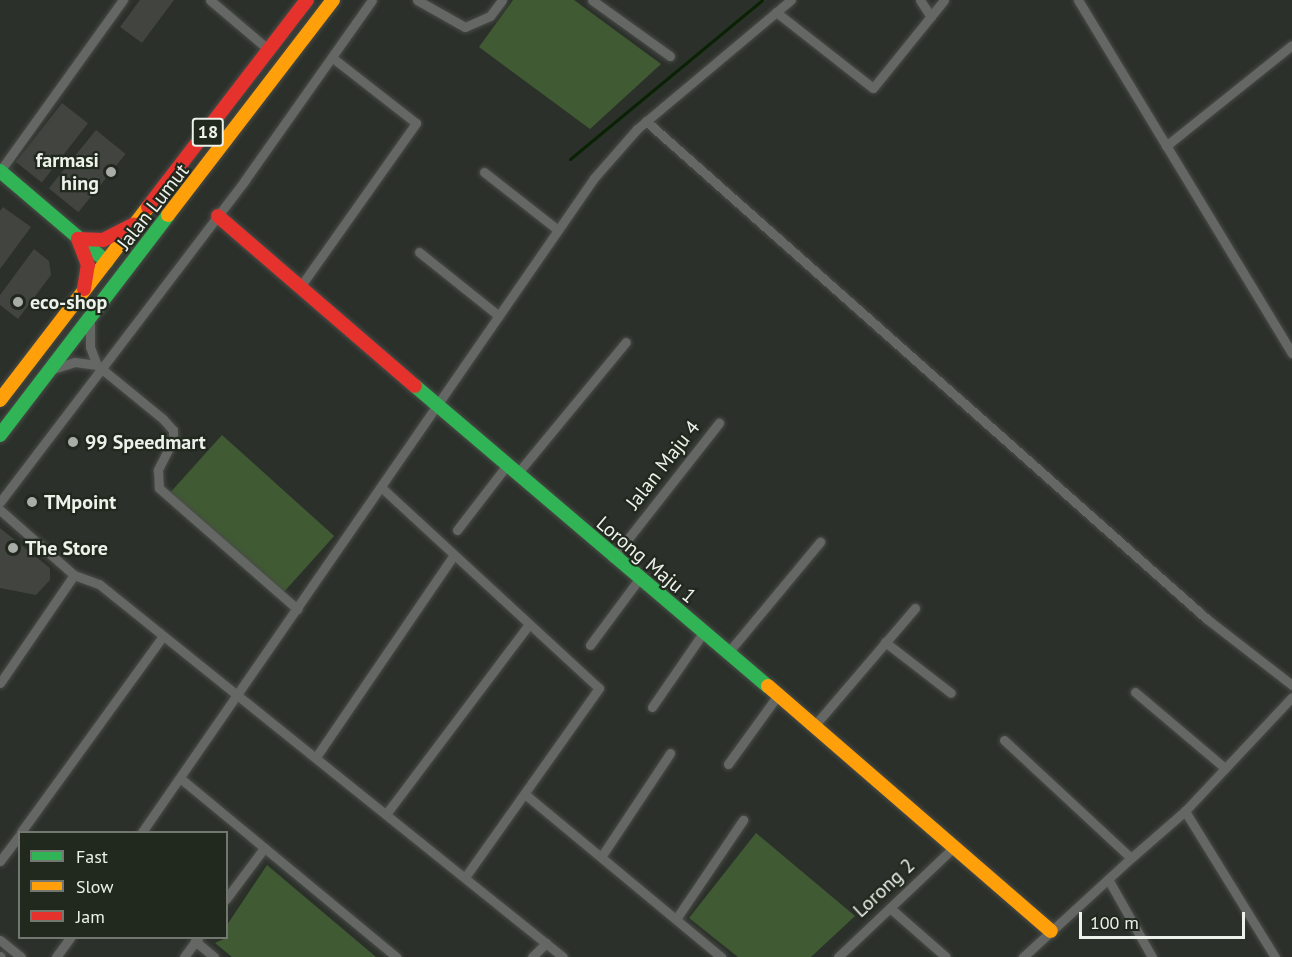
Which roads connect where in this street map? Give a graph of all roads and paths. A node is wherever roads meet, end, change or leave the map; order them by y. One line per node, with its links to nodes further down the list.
1 (123, 0): 21 (street)
2 (210, 0): 16 (street)
3 (417, 0): 4 (street)
4 (502, 0)
5 (592, 0): 17 (street)
6 (791, 0): 13 (street)
7 (920, 0): 14 (street)
8 (944, 0): 14 (street)
9 (1078, 0): 20 (street)
10 (335, 1): 27 (main road, Jalan Lumut / 18)
11 (305, 2): 16 (main road, Jalan Lumut / 18)
12 (368, 2): 18 (street)
13 (776, 12): 14 (street); 19 (street)
14 (931, 16)
15 (1292, 45): 20 (street)
16 (269, 50): 24 (main road, Jalan Lumut / 18)
17 (670, 56)
18 (333, 59): 23 (street); 30 (street)
19 (646, 121): 25 (street); 62 (street)
20 (1166, 146): 36 (street)
21 (0, 171): 26 (main road)
22 (484, 172): 25 (street)
23 (218, 216): 30 (main road, Lorong Maju 1); 37 (street)
24 (144, 218): 26 (main road); 29 (main road, Jalan Lumut / 18)
25 (558, 230): 33 (street)
26 (78, 239): 29 (main road); 31 (main road)
27 (148, 246): 29 (main road); 32 (main road, Jalan Lumut / 18)
28 (419, 252): 33 (street)
29 (107, 262): 31 (main road, Jalan Lumut / 18); 32 (main road)
30 (300, 287): 40 (main road, Lorong Maju 1)
31 (83, 292): 39 (main road, Jalan Lumut / 18)
32 (102, 305): 34 (main road, Jalan Lumut / 18)
33 (499, 316): 40 (street)
34 (90, 318): 37 (street); 38 (main road, Jalan Lumut / 18)
35 (626, 342): 43 (street)
36 (1292, 353)
37 (99, 367): 38 (street); 45 (street); 54 (street)
38 (50, 370): 42 (main road, Jalan Lumut / 18)
39 (0, 400)
40 (437, 406): 43 (main road, Lorong Maju 1); 44 (street)
41 (719, 423): 50 (street, Jalan Maju 4)
42 (0, 433)
43 (512, 470): 47 (street); 50 (main road, Lorong Maju 1)
44 (382, 488): 49 (street); 54 (street)
45 (0, 502)
46 (0, 510): 51 (street)
47 (457, 530)
48 (820, 542): 60 (street)
49 (454, 555): 55 (street); 72 (street)
50 (613, 558): 52 (main road, Lorong Maju 1)
51 (74, 575): 57 (street); 61 (street)
52 (639, 579): 56 (main road, Lorong Maju 1); 59 (street)
53 (915, 608): 58 (street)
54 (297, 609): 67 (street)
55 (529, 624): 76 (street); 78 (street)
56 (703, 633): 60 (main road, Lorong Maju 1); 68 (street)
57 (162, 637): 67 (street); 80 (street)
58 (885, 642): 63 (street); 69 (street)
59 (590, 645)
60 (727, 654): 65 (main road, Lorong Maju 1)
61 (0, 683)
62 (1292, 684)
63 (951, 693)
64 (1135, 693): 74 (street)
65 (778, 695): 69 (main road, Lorong Maju 1); 73 (street)
66 (1292, 697): 74 (street)
67 (235, 698): 72 (street); 75 (street)
68 (652, 707)
69 (815, 725): 83 (main road, Lorong Maju 1)
70 (1004, 740): 86 (street)
71 (670, 753): 85 (street)
72 (316, 756): 78 (street)
73 (728, 764)
74 (1225, 768): 77 (street)
75 (180, 778): 81 (street); 84 (street)
76 (526, 795): 85 (street); 88 (street)
77 (1185, 811): 86 (street); 110 (street)
78 (387, 814): 88 (street)
79 (743, 820): 92 (street)
80 (21, 831)
81 (143, 831)
82 (18, 836): 87 (street)
83 (955, 846): 91 (street, Lorong 2); 93 (main road, Lorong Maju 1)
84 (264, 848): 90 (street); 103 (street)
85 (601, 857): 92 (street)
86 (1131, 858): 89 (street)
87 (0, 861)
88 (465, 877): 97 (street)
89 (1108, 879): 93 (street); 109 (street)
90 (228, 896)
91 (890, 908): 107 (street, Lorong 2); 108 (street)
92 (676, 919): 106 (street)
93 (1051, 931): 98 (street)
94 (69, 939): 100 (street)
95 (197, 939): 101 (street); 102 (street)
96 (0, 940): 99 (street)
97 (546, 943): 104 (street); 105 (street)
98 (1028, 955)
99 (21, 957)
100 (56, 957)
101 (184, 957)
102 (214, 957)
103 (396, 957)
104 (532, 957)
105 (563, 957)
106 (721, 957)
107 (838, 957)
108 (946, 957)
109 (1152, 957)
110 (1275, 957)

